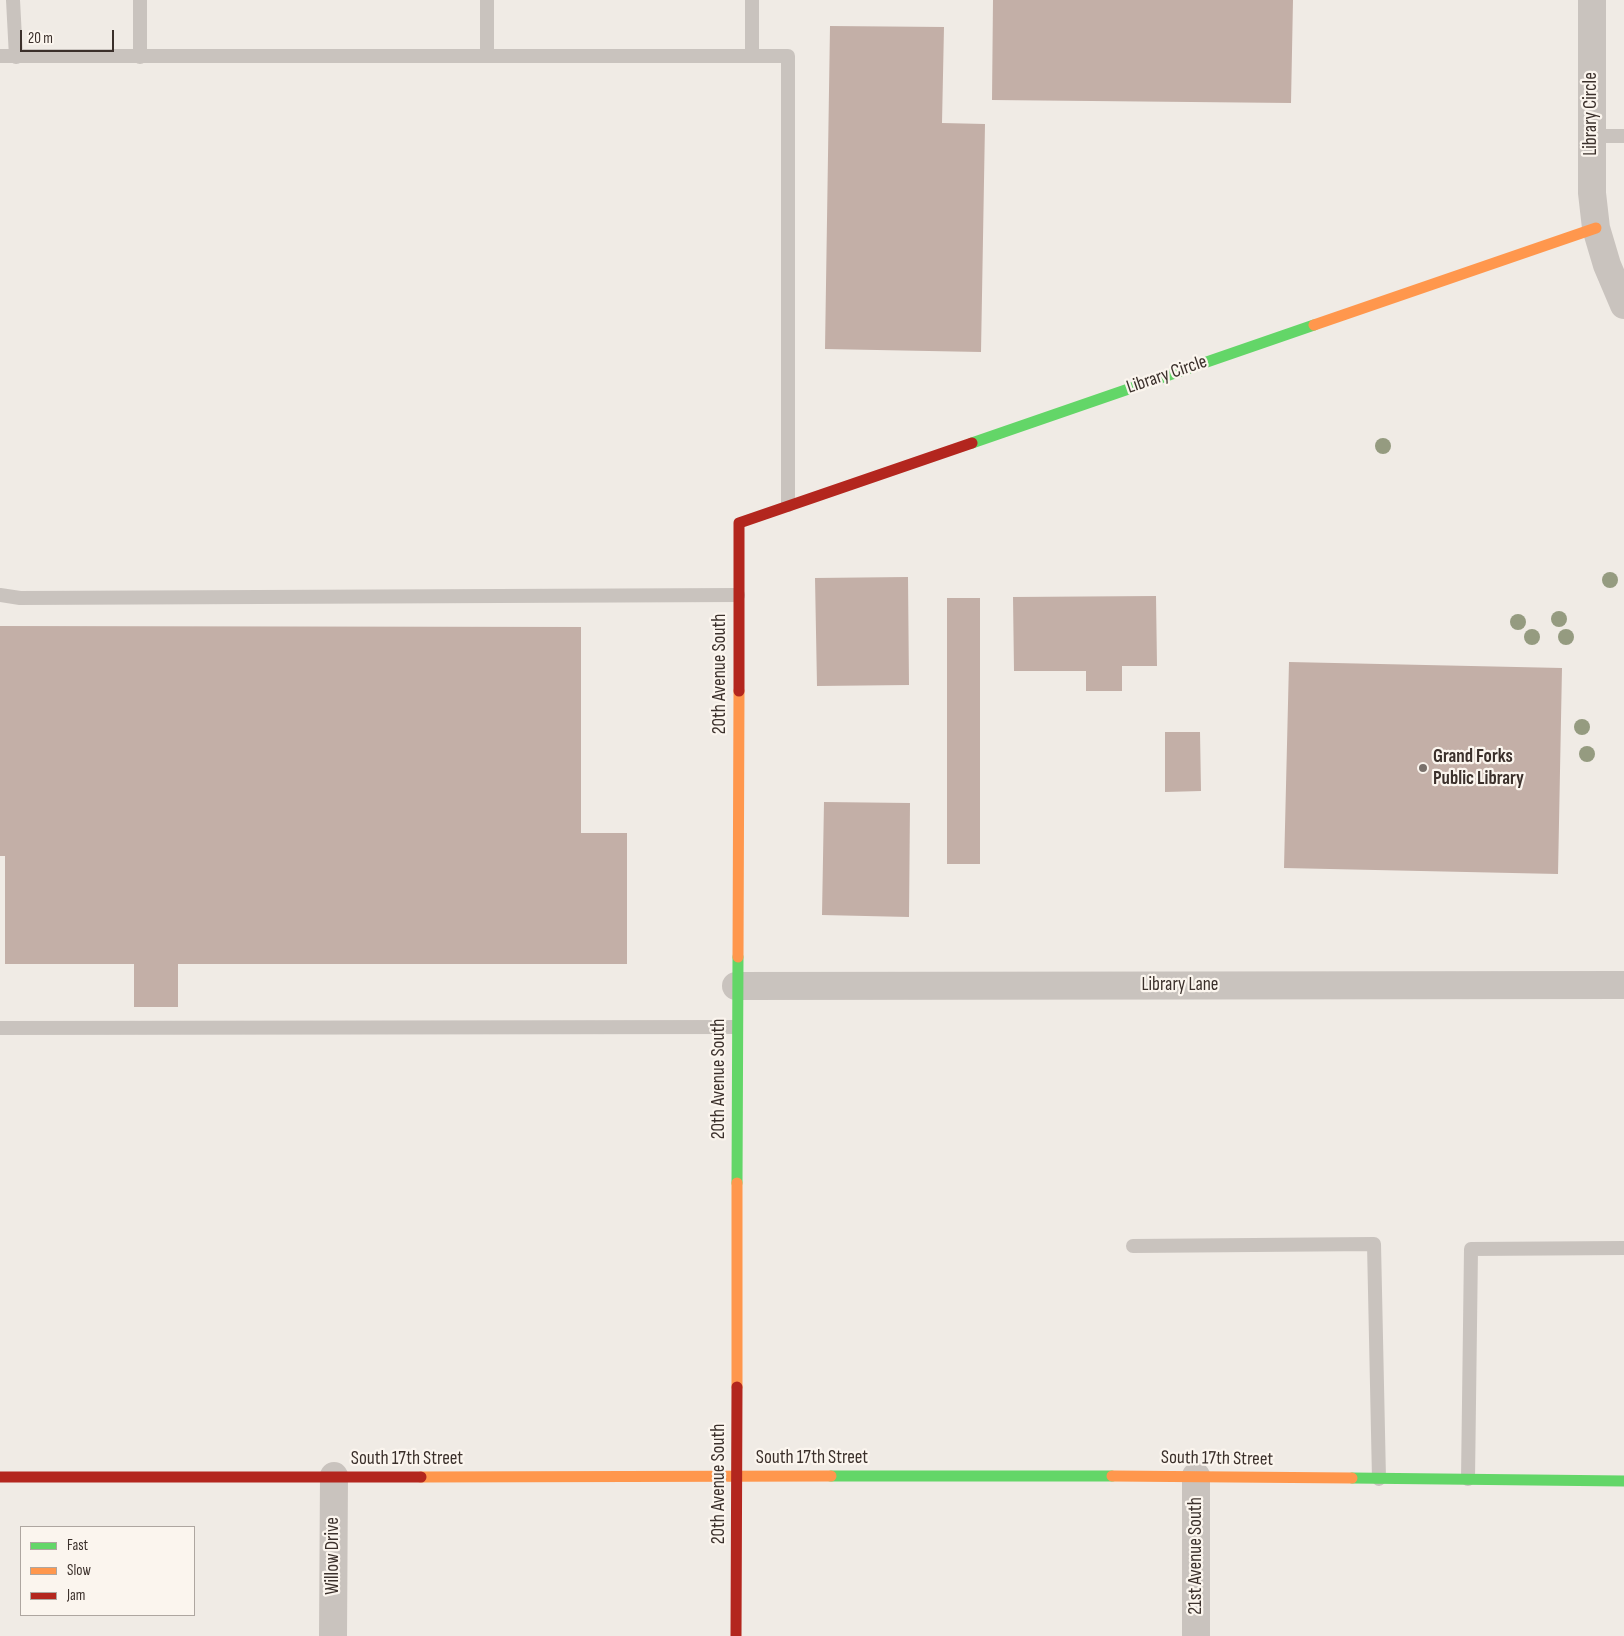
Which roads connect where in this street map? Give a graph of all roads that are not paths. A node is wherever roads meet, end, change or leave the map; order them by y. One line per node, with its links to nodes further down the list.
1 (13, 0): 7 (lane)
2 (140, 0): 8 (lane)
3 (488, 0): 9 (lane)
4 (752, 0): 10 (lane)
5 (1592, 0): 11 (street, Library Circle)
6 (0, 56): 7 (lane)
7 (16, 56): 8 (lane)
8 (140, 56): 9 (lane)
9 (488, 56): 10 (lane)
10 (752, 56): 15 (lane)
11 (1591, 136): 12 (lane); 13 (street, Library Circle)
12 (1624, 136)
13 (1596, 228): 14 (street, Library Circle); 15 (street, Library Circle)
14 (1624, 305)
15 (788, 505): 16 (street, Library Circle)
16 (739, 523): 17 (street, 20th Avenue South)
17 (738, 595): 18 (lane); 20 (street, 20th Avenue South)
18 (0, 596)
19 (1624, 985): 20 (street, Library Lane)
20 (736, 986): 21 (street, 20th Avenue South)
21 (736, 1027): 22 (lane); 26 (street, 20th Avenue South)
22 (0, 1028)
23 (1133, 1246): 29 (lane)
24 (1624, 1248): 30 (lane)
25 (334, 1476): 26 (street, South 17th Street); 28 (street, South 17th Street); 32 (street, Willow Drive)
26 (737, 1476): 27 (street, South 17th Street); 33 (street, 20th Avenue South)
27 (1196, 1476): 29 (street, South 17th Street); 34 (street, 21st Avenue South)
28 (0, 1477)
29 (1379, 1479): 30 (street, South 17th Street)
30 (1468, 1479): 31 (street, South 17th Street)
31 (1624, 1481)
32 (333, 1636)
33 (736, 1636)
34 (1196, 1636)

